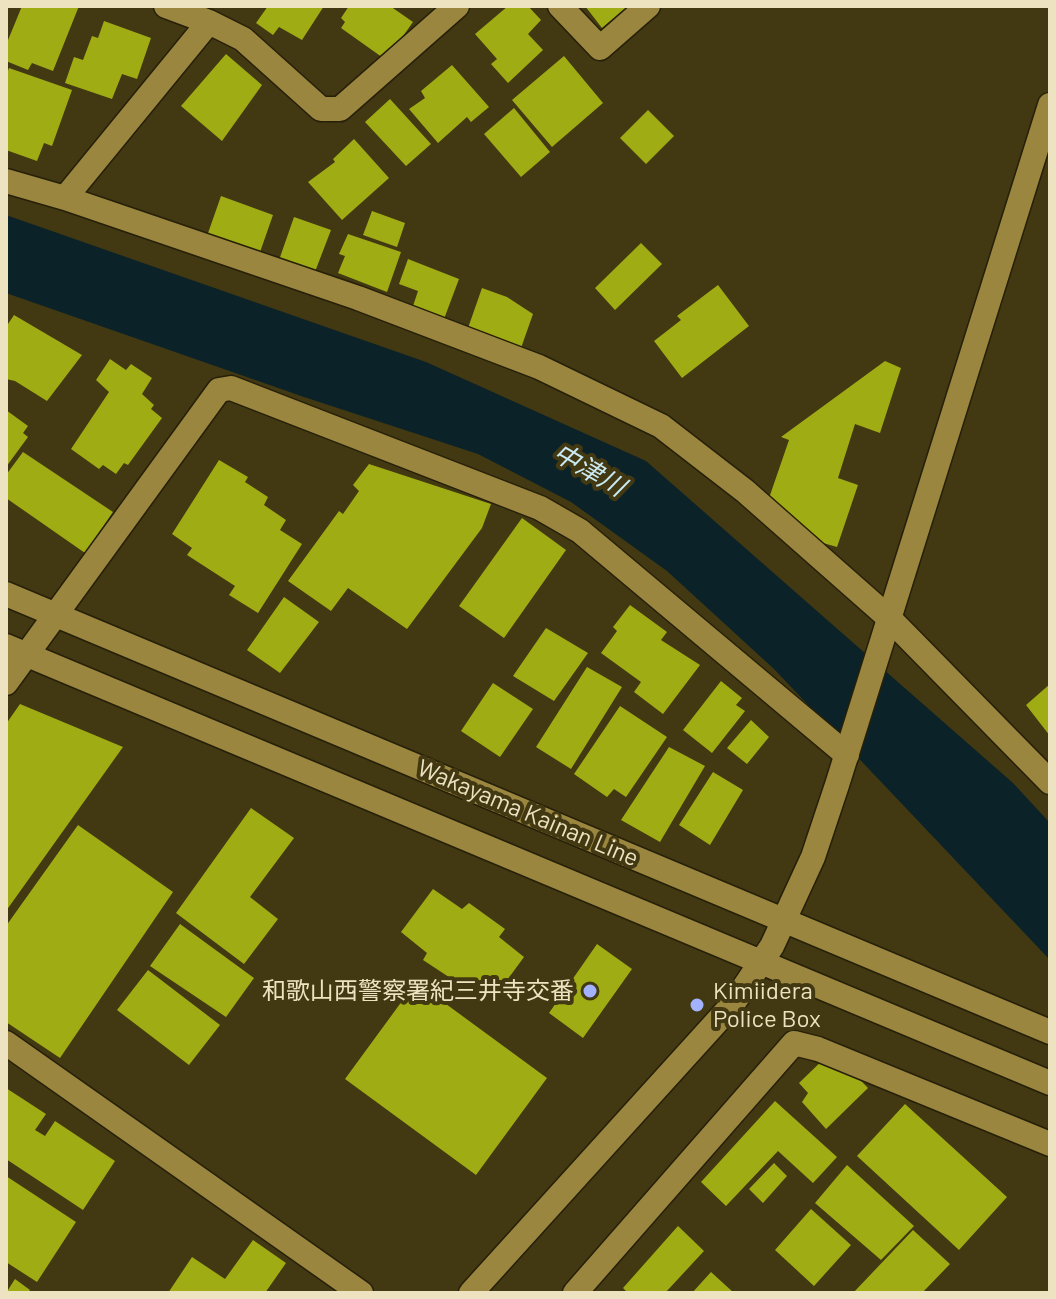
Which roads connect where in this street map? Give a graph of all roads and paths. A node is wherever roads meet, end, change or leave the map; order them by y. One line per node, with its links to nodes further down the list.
1 (166, 6): 5 (street)
2 (457, 6): 5 (street)
3 (560, 6): 4 (street)
4 (648, 6)
5 (209, 22): 8 (street)
6 (1050, 105): 11 (street)
7 (6, 181): 8 (street)
8 (65, 198): 11 (street)
9 (6, 594): 10 (street, Wakayama Kainan Line)
10 (56, 615): 12 (street); 14 (street); 16 (street, Wakayama Kainan Line)
11 (889, 618): 14 (street); 15 (street)
12 (17, 650): 13 (street); 17 (street, Wakayama Kainan Line)
13 (6, 683)
14 (847, 755): 16 (street)
15 (1050, 782)
16 (784, 921): 17 (street); 18 (street, Wakayama Kainan Line)
17 (761, 962): 20 (street, Wakayama Kainan Line); 23 (street)
18 (1050, 1032)
19 (6, 1043): 22 (street)
20 (1050, 1083)
21 (1050, 1144): 24 (street)
22 (361, 1293)
23 (471, 1293)
24 (575, 1293)

